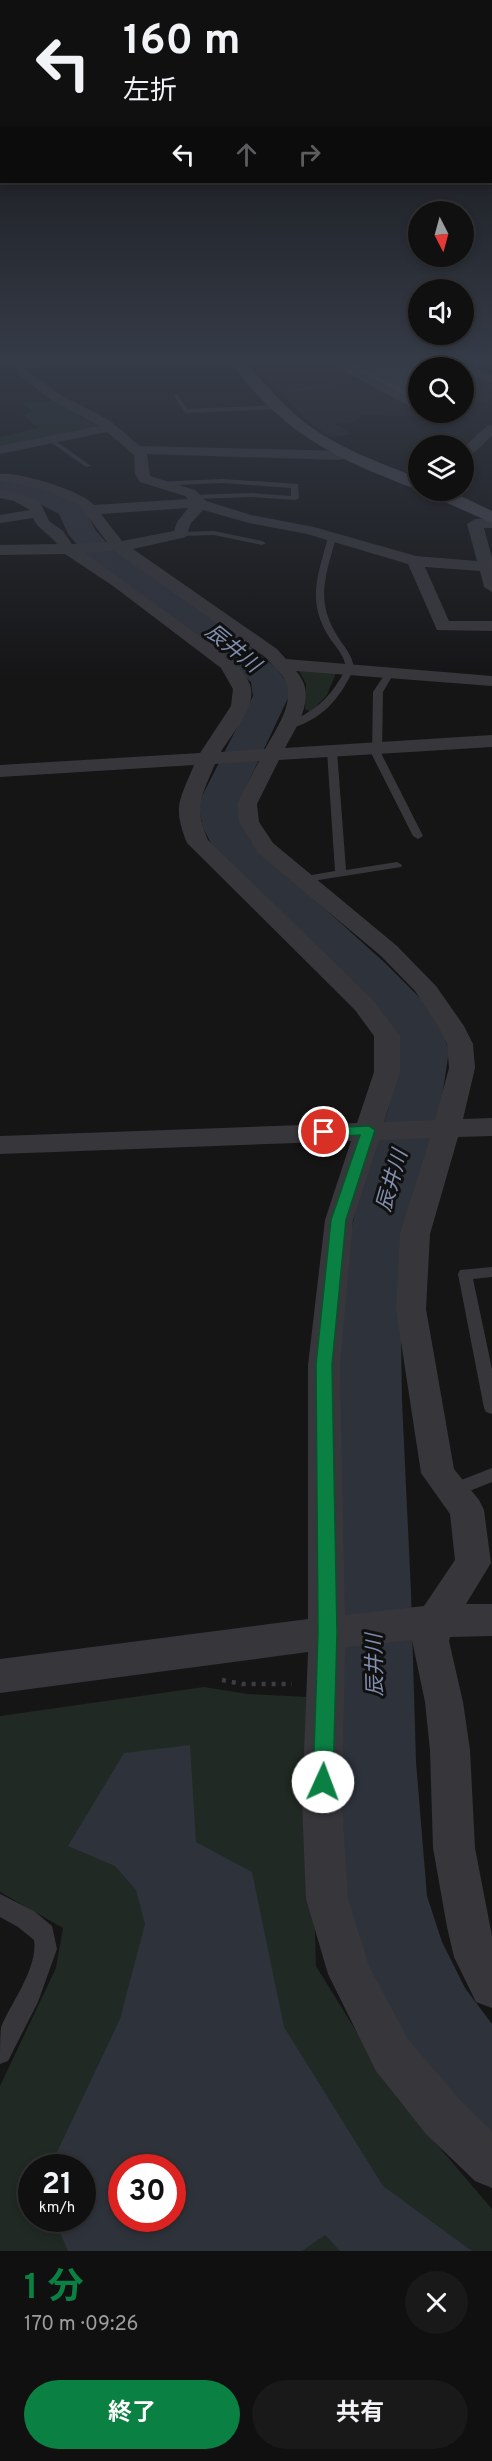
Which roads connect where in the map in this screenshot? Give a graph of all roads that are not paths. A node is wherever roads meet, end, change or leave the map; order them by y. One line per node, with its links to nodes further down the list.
1 (142, 467): 5 (street)
2 (380, 467): 4 (main road)
3 (0, 476): 9 (street)
4 (408, 480)
5 (156, 484): 8 (street); 8 (lane)
6 (0, 494): 10 (street)
7 (459, 501): 11 (main road)
8 (198, 502): 9 (street); 14 (street); 15 (street)
9 (90, 510): 17 (street)
10 (37, 513): 12 (street); 18 (street)
11 (492, 518)
12 (0, 519)
13 (492, 523): 21 (street)
14 (181, 534): 16 (lane); 17 (street)
15 (332, 537): 20 (street); 25 (lane)
16 (262, 543)
17 (113, 546): 18 (street); 24 (street)
18 (73, 547): 19 (street); 33 (street)
19 (0, 550)
20 (415, 561): 21 (street); 23 (street)
21 (486, 567): 22 (street)
22 (492, 587)
23 (492, 626)
24 (281, 664): 25 (street); 28 (street)
25 (350, 669): 26 (street); 28 (lane)
26 (390, 673): 27 (street); 30 (lane)
27 (492, 681)
28 (287, 727): 32 (street)
29 (492, 741): 30 (street)
30 (377, 748): 31 (street); 35 (lane)
31 (332, 751): 32 (street); 37 (lane)
32 (269, 755): 33 (street); 38 (street)
33 (214, 758): 34 (street); 41 (street)
34 (0, 771)
35 (418, 836)
36 (397, 865): 37 (lane)
37 (341, 873): 38 (lane)
38 (306, 879): 40 (street)
39 (492, 1127): 40 (street)
40 (443, 1128): 41 (street); 46 (street)
41 (376, 1130): 42 (street); 49 (street)
42 (0, 1145)
43 (492, 1272): 44 (lane)
44 (492, 1408)
45 (492, 1475): 46 (lane)
46 (452, 1491): 48 (street)
47 (492, 1620): 48 (street)
48 (425, 1623): 49 (street); 52 (street)
49 (335, 1632): 50 (street); 54 (street)
50 (0, 1676)
51 (0, 1905): 53 (lane)
52 (492, 1986)
53 (0, 2053)
54 (492, 2164)

